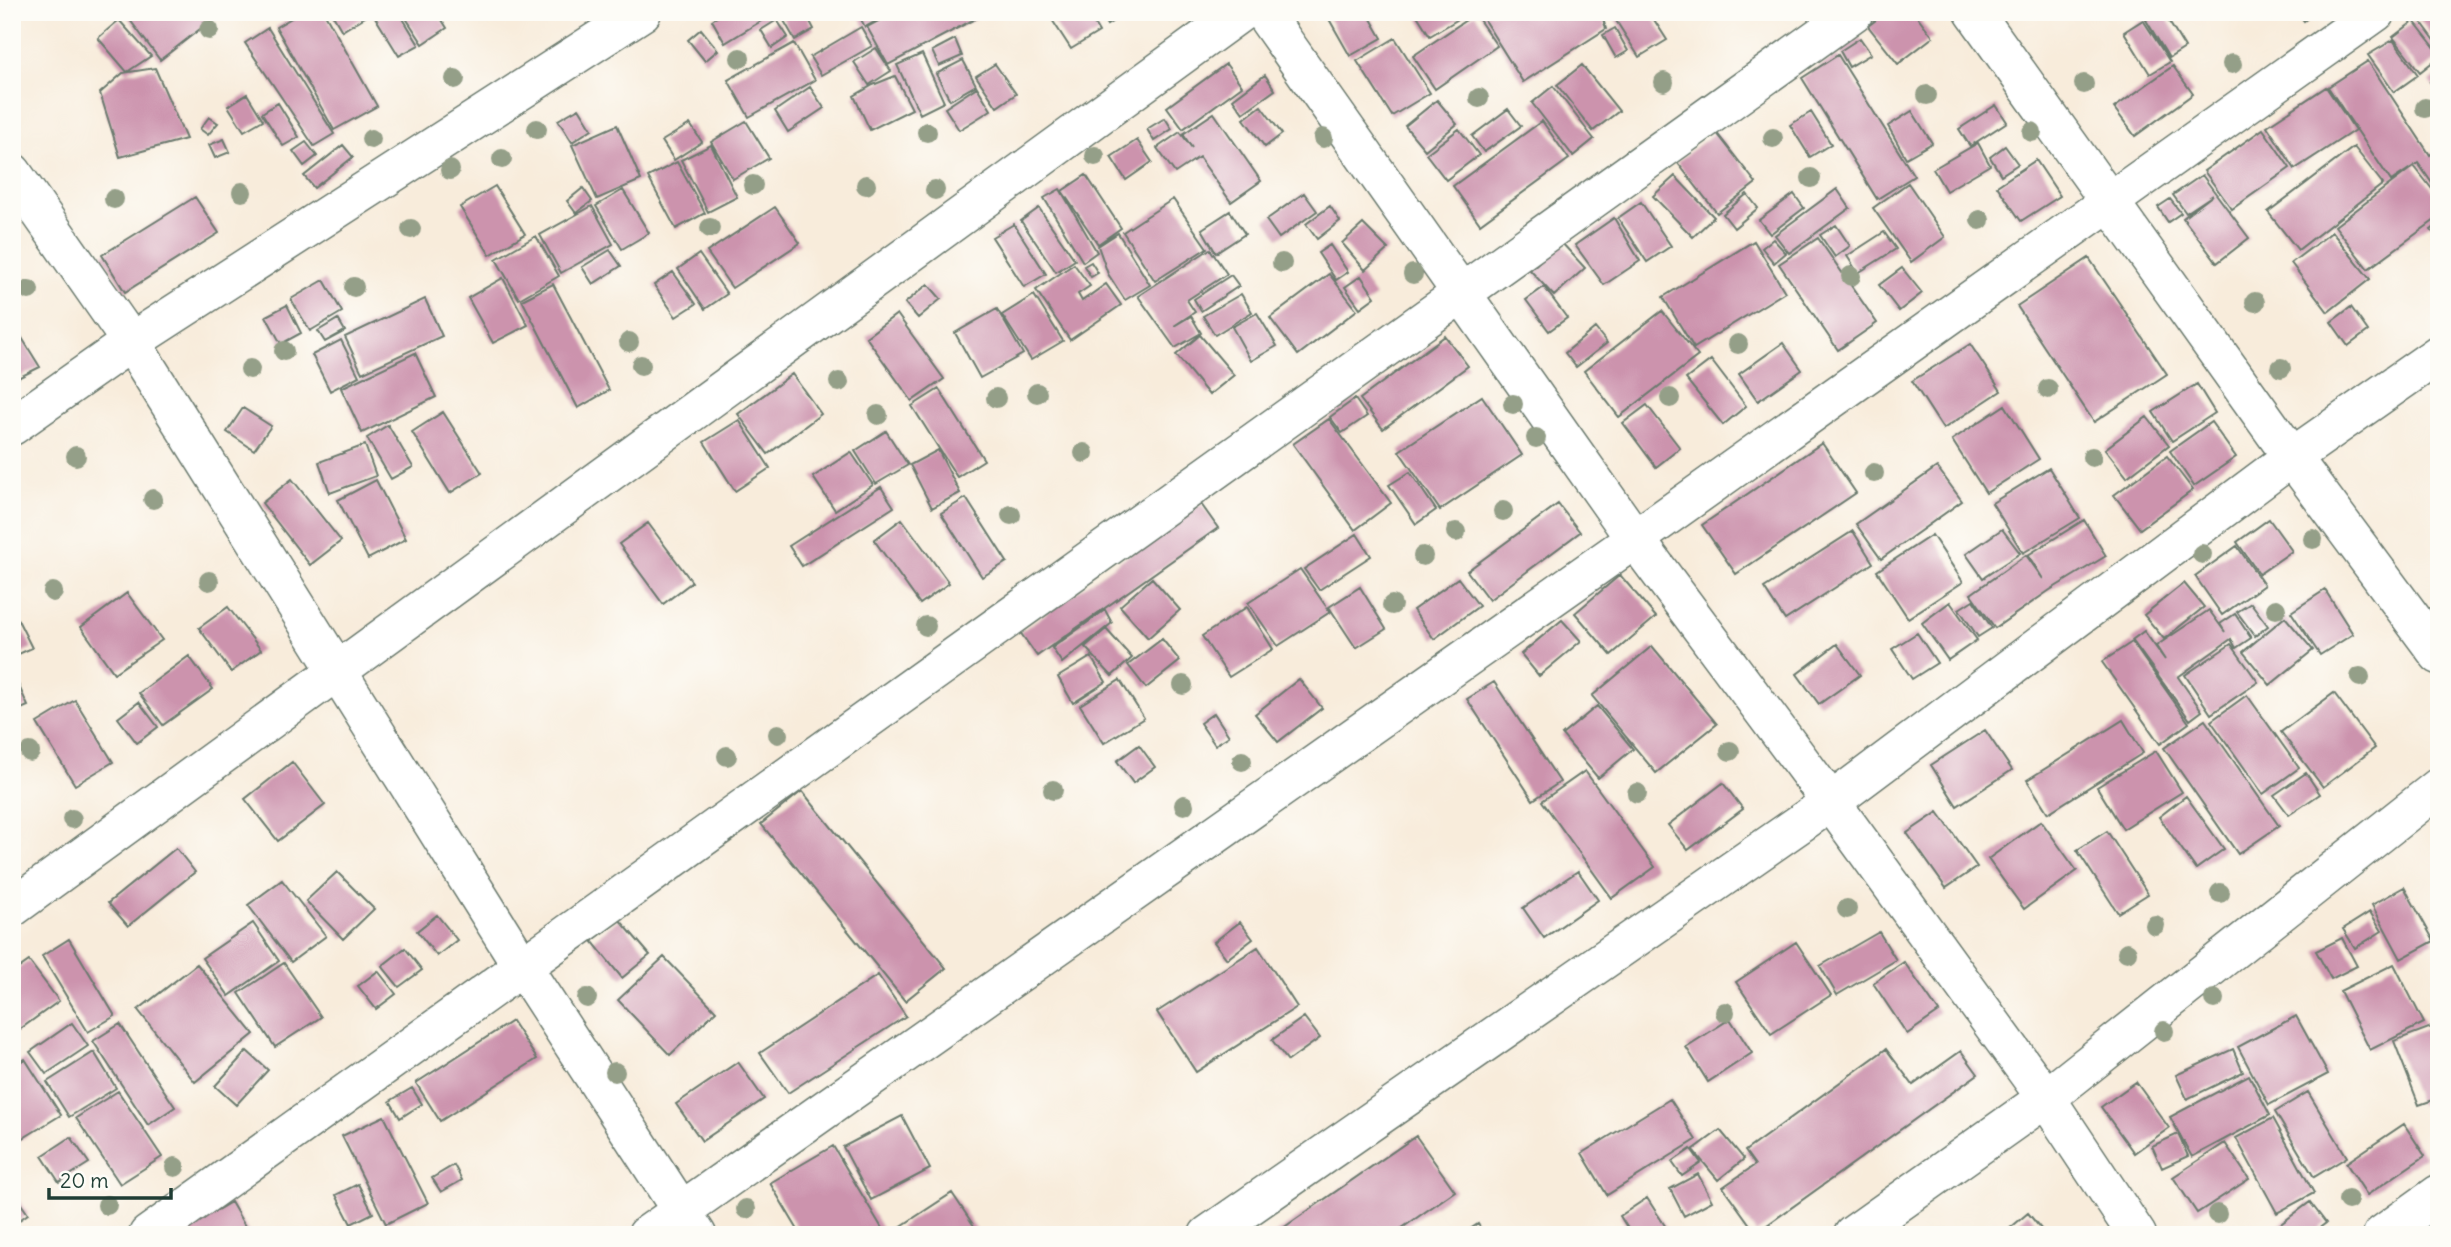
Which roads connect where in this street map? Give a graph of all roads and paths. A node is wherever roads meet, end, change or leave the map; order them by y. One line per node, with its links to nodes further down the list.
1 (642, 12): 10 (street)
2 (1241, 12): 16 (street)
3 (1263, 12): 9 (street)
4 (1854, 12): 9 (street)
5 (1974, 12): 8 (street)
6 (2376, 12): 8 (street)
7 (12, 173): 10 (street)
8 (2109, 201): 13 (street); 14 (street)
9 (1459, 292): 14 (street); 20 (street)
10 (131, 342): 12 (street); 16 (street)
11 (2439, 354): 13 (street)
12 (12, 426)
13 (2292, 457): 15 (street); 18 (street)
14 (1635, 539): 18 (street); 23 (street)
15 (2439, 655)
16 (335, 671): 19 (street); 20 (street)
17 (2439, 787): 21 (street)
18 (1831, 802): 21 (street); 26 (street)
19 (12, 908)
20 (524, 969): 23 (street); 24 (street)
21 (2046, 1098): 27 (street); 28 (street)
22 (2439, 1194): 29 (street)
23 (689, 1223): 25 (street)
24 (148, 1235)
25 (647, 1235)
26 (1208, 1235)
27 (1853, 1235)
28 (2137, 1235)
29 (2382, 1235)

